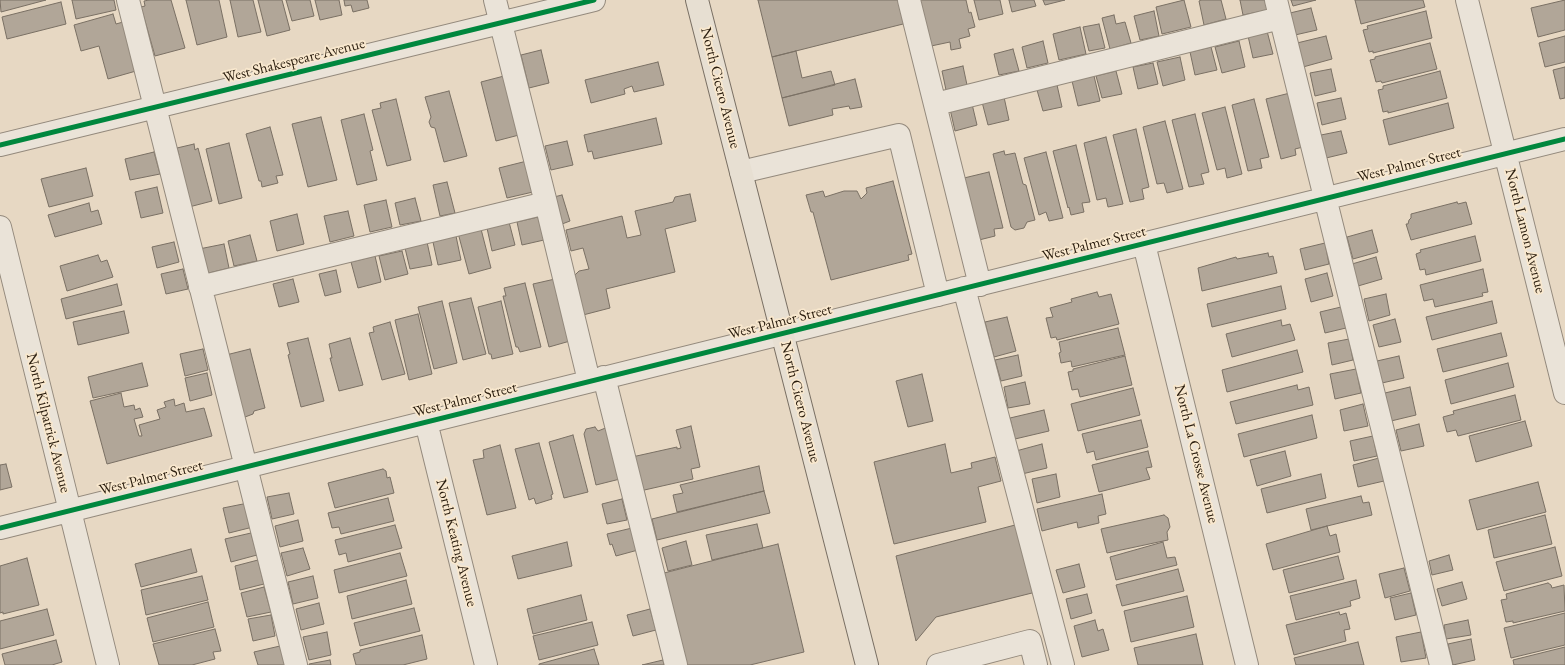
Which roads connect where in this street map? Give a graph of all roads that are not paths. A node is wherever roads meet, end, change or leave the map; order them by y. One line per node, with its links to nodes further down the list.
1 (128, 0): 10 (street)
2 (495, 0): 8 (street)
3 (594, 0): 8 (street, West Shakespeare Avenue)
4 (697, 0): 14 (main road, North Cicero Avenue)
5 (909, 0): 9 (street)
6 (1467, 0): 13 (street, North Lamon Avenue)
7 (1278, 9): 9 (street); 15 (street)
8 (500, 23): 10 (street, West Shakespeare Avenue); 16 (street)
9 (936, 104): 19 (street)
10 (155, 108): 12 (street, West Shakespeare Avenue); 20 (street)
11 (1565, 139): 13 (street, West Palmer Street)
12 (0, 145)
13 (1505, 154): 15 (street, West Palmer Street); 24 (street, North Lamon Avenue)
14 (741, 172): 21 (street); 22 (main road, North Cicero Avenue)
15 (1326, 198): 18 (street, West Palmer Street); 38 (street)
16 (546, 202): 20 (street); 23 (street)
17 (0, 227): 27 (street, North Kilpatrick Avenue)
18 (1144, 244): 19 (street, West Palmer Street); 37 (street, North La Crosse Avenue)
19 (972, 286): 21 (street, West Palmer Street); 36 (street)
20 (200, 287): 26 (street)
21 (938, 294): 22 (street, West Palmer Street)
22 (782, 333): 23 (street, West Palmer Street); 33 (main road, North Cicero Avenue)
23 (596, 379): 25 (street, West Palmer Street); 32 (street)
24 (1565, 393)
25 (426, 422): 26 (street, West Palmer Street); 31 (street, North Keating Avenue)
26 (246, 466): 27 (street, West Palmer Street); 30 (street)
27 (70, 510): 28 (street, West Palmer Street); 29 (street, North Kilpatrick Avenue)
28 (0, 528)
29 (108, 665)
30 (296, 665)
31 (486, 665)
32 (676, 665)
33 (867, 665)
34 (938, 665): 35 (street)
35 (1036, 665)
36 (1063, 665)
37 (1247, 665)
38 (1441, 665)

